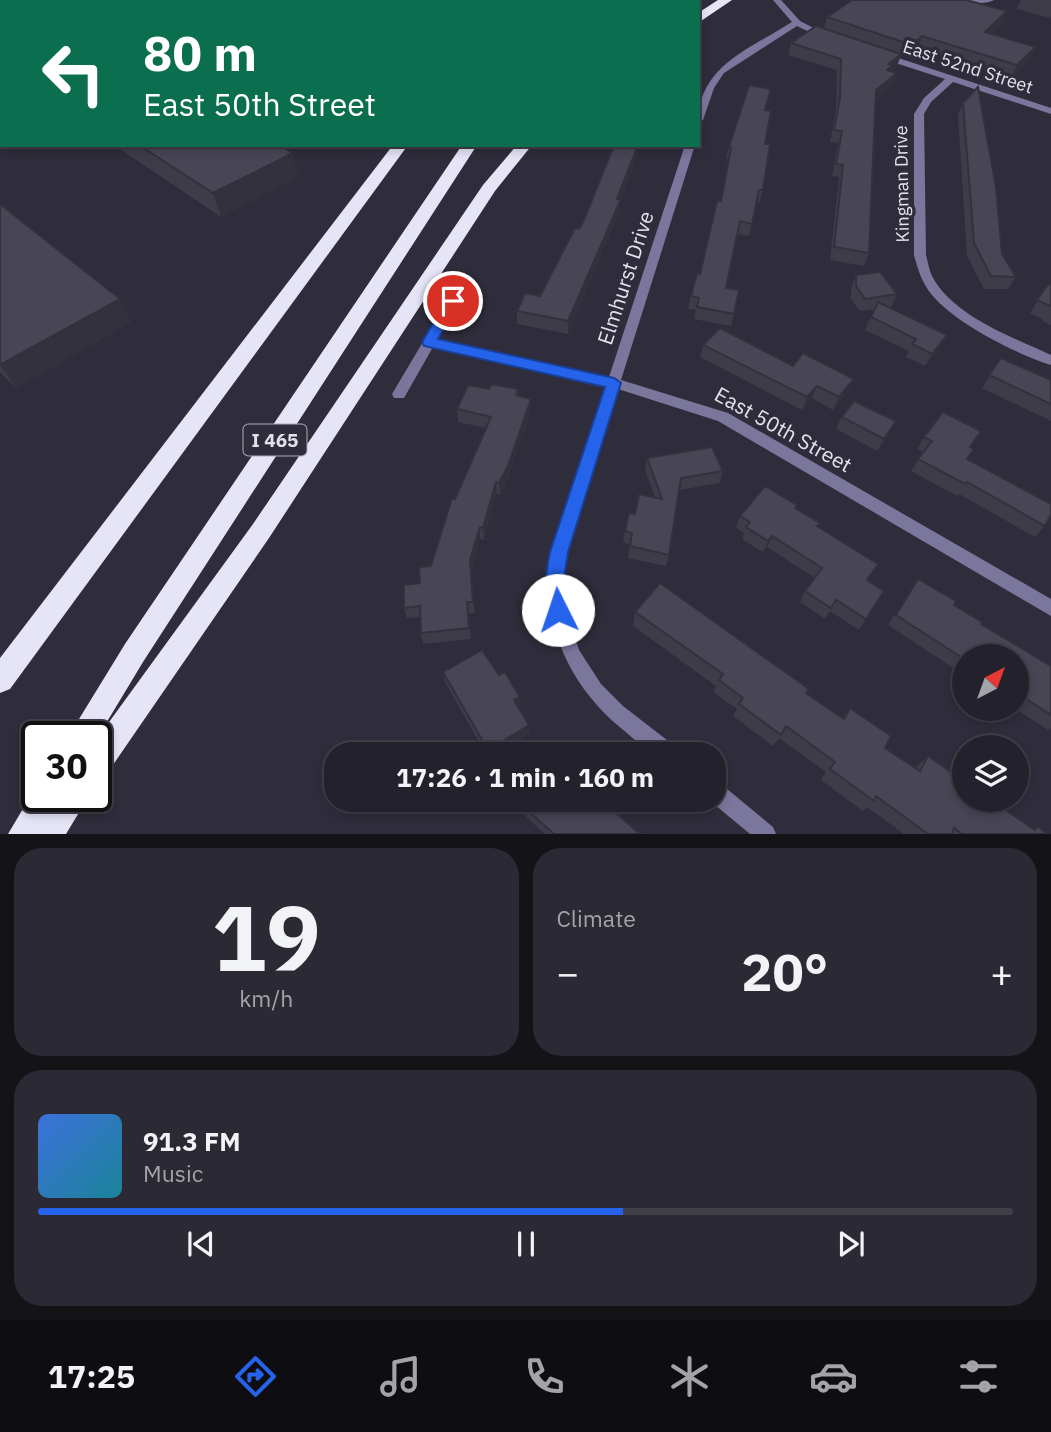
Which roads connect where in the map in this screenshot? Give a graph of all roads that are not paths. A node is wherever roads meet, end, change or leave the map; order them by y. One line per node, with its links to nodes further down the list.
1 (726, 0): 5 (highway)
2 (777, 0): 6 (street)
3 (970, 0): 4 (street)
4 (990, 0)
5 (700, 18)
6 (797, 23): 7 (street); 11 (street)
7 (835, 40)
8 (874, 53): 9 (street, East 52nd Street)
9 (952, 78): 10 (street, East 52nd Street); 18 (street, Kingman Drive)
10 (1051, 111)
11 (700, 114)
12 (400, 147): 22 (highway)
13 (469, 147): 23 (highway, I 465)
14 (523, 147): 24 (highway)
15 (689, 147): 19 (street, Elmhurst Drive)
16 (453, 301): 17 (street)
17 (429, 342): 19 (street, East 50th Street); 20 (street)
18 (1051, 360)
19 (614, 383): 21 (street, East 50th Street); 25 (street, Elmhurst Drive)
20 (399, 394)
21 (1051, 608)
22 (0, 680)
23 (92, 721)
24 (112, 742)
25 (654, 742)
26 (726, 801): 31 (street)
27 (36, 812): 29 (highway)
28 (63, 812): 30 (highway)
29 (23, 834)
30 (48, 834)
31 (766, 834)

